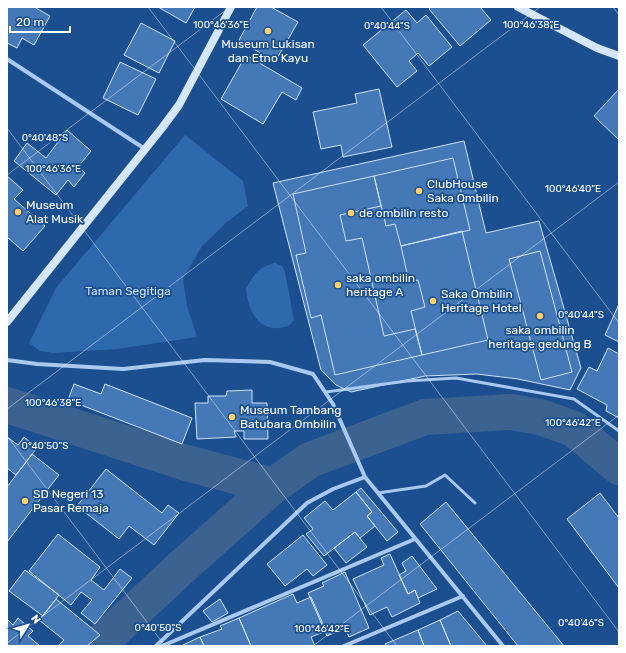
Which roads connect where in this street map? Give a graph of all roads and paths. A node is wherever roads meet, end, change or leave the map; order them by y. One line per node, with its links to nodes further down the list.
1 (232, 7): 5 (main road)
2 (518, 7): 3 (main road)
3 (619, 56)
4 (7, 59): 5 (street)
5 (146, 149): 6 (main road)
6 (7, 322)
7 (7, 360): 8 (street)
8 (326, 392): 9 (lane); 10 (street)
9 (619, 431)
10 (365, 477): 11 (street); 15 (street)
11 (378, 493): 12 (lane); 13 (street)
12 (475, 503)
13 (415, 539): 14 (street); 16 (street)
14 (463, 596): 17 (street); 18 (street)
15 (156, 646)
16 (162, 646)
17 (344, 646)
18 (503, 646)

